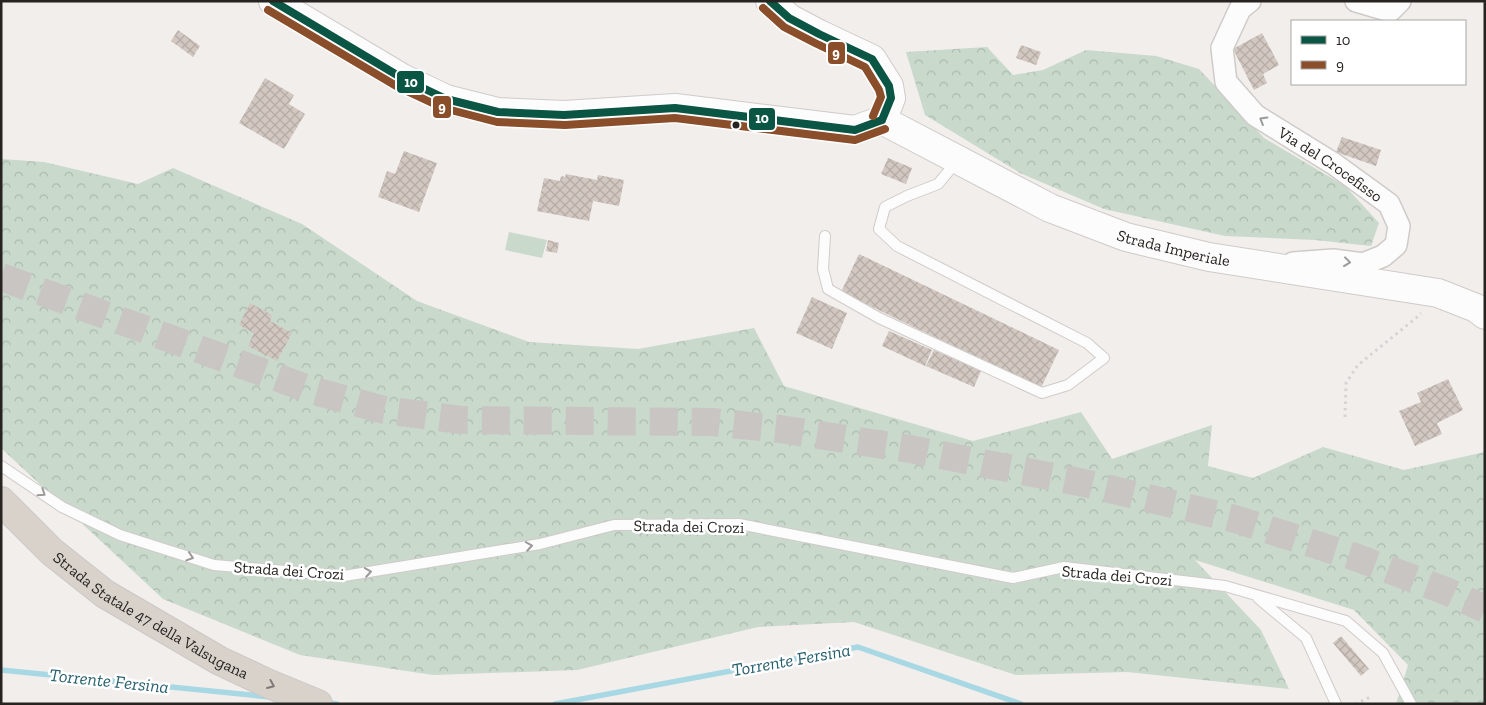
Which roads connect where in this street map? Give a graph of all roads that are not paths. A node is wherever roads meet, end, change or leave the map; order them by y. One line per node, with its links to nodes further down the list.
1 (273, 1): 6 (street)
2 (770, 1): 6 (street)
3 (1250, 1): 9 (street, Via del Crocefisso, one-way to 3)
4 (1356, 1): 5 (street)
5 (1400, 1)
6 (882, 120): 7 (street, Strada Imperiale)
7 (958, 160): 8 (lane); 9 (street, Strada Imperiale)
8 (825, 236)
9 (1263, 266): 10 (street, Strada Imperiale)
10 (1485, 315)
11 (1, 466): 13 (lane, Strada dei Crozi, one-way to 13)
12 (1, 501): 14 (highway, Strada Statale 47 della Valsugana, one-way to 14)
13 (1253, 594): 15 (lane); 16 (lane, Strada dei Crozi)
14 (318, 704)
15 (1336, 704)
16 (1411, 704)

